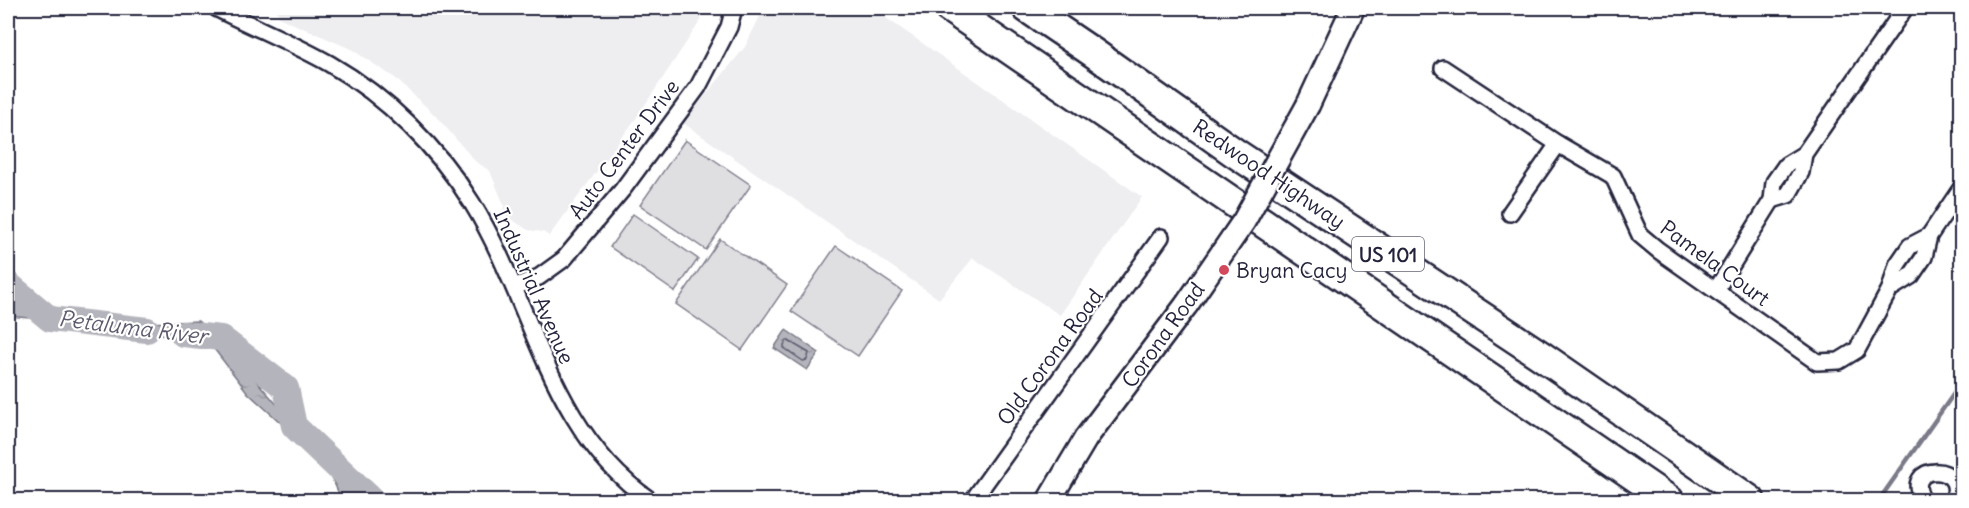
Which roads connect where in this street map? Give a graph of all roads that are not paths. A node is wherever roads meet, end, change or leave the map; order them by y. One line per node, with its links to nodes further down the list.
1 (216, 8): 12 (street, Industrial Avenue)
2 (734, 8): 12 (street, Auto Center Drive)
3 (949, 8): 18 (highway, Redwood Highway / US 101)
4 (1027, 8): 19 (highway, Redwood Highway / US 101)
5 (1353, 8): 17 (main road, Corona Road, bridge)
6 (1905, 8): 13 (street)
7 (1443, 68): 8 (street, Pamela Court)
8 (1557, 144): 10 (street); 13 (street, Pamela Court)
9 (1962, 187): 13 (street, Pamela Court)
10 (1510, 213)
11 (1161, 237): 16 (street, Old Corona Road)
12 (514, 287): 15 (street, Industrial Avenue)
13 (1716, 290)
14 (1959, 484): 20 (street); 21 (street)
15 (650, 501)
16 (973, 501)
17 (1050, 501)
18 (1669, 501)
19 (1750, 501)
20 (1923, 501)
21 (1953, 501)

